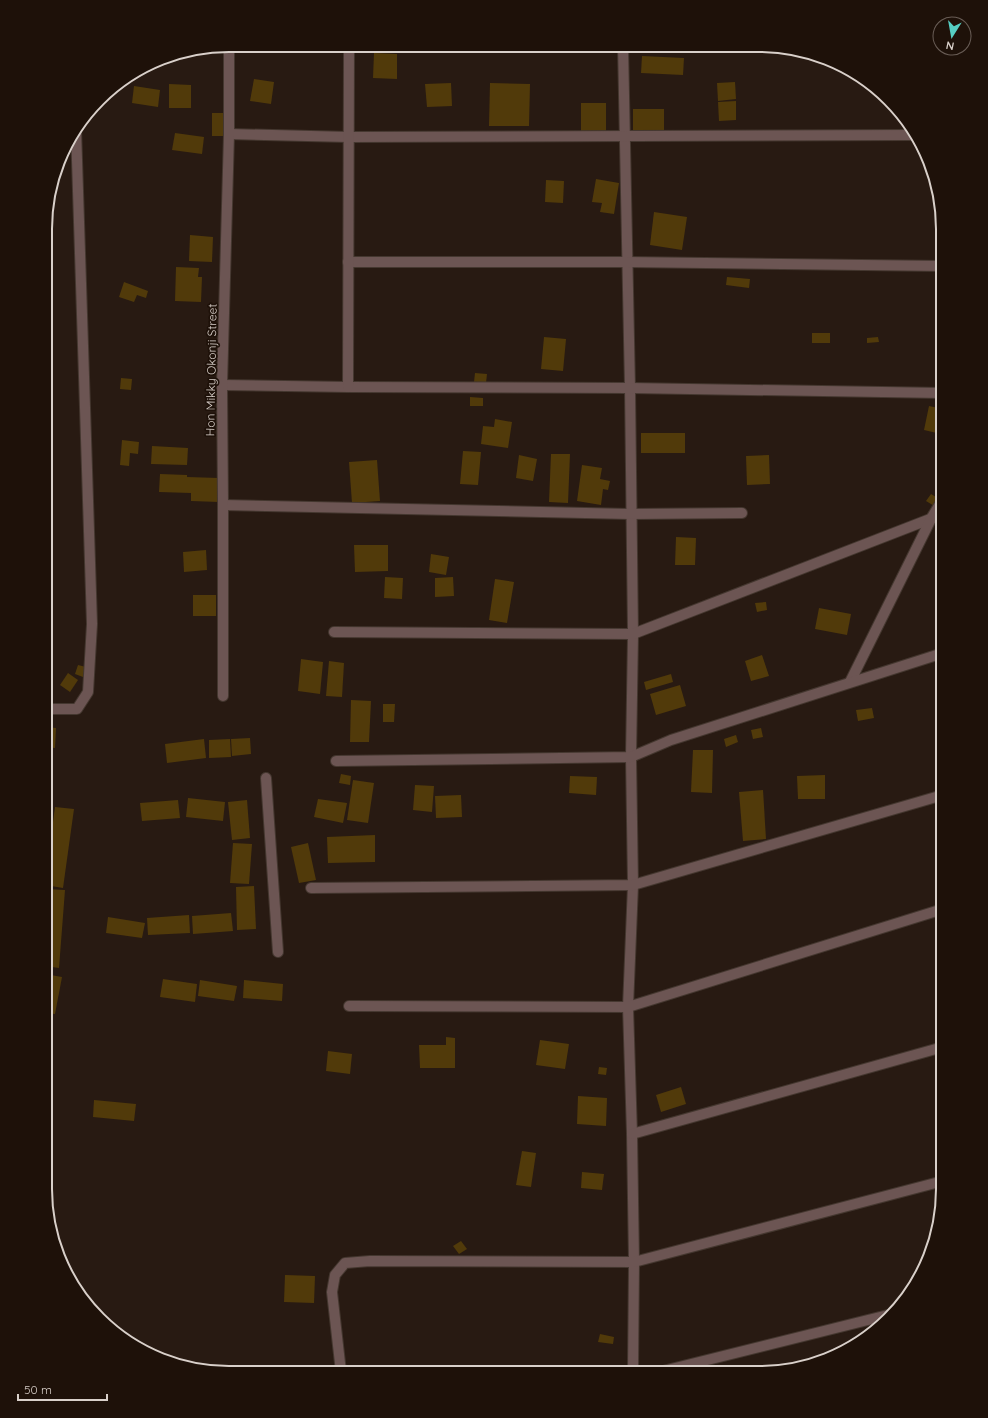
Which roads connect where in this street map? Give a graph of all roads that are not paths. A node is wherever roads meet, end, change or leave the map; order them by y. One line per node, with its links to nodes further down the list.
1 (229, 52): 4 (street, Hon Mikky Okonji Street)
2 (349, 52): 6 (street)
3 (623, 52): 7 (street)
4 (229, 134): 6 (street); 12 (street, Hon Mikky Okonji Street)
5 (909, 135): 7 (street)
6 (348, 137): 7 (street); 9 (street)
7 (625, 137): 10 (street)
8 (76, 139): 27 (street)
9 (348, 262): 10 (street); 13 (street)
10 (627, 262): 11 (street); 14 (street)
11 (936, 266)
12 (222, 386): 13 (street); 16 (street, Hon Mikky Okonji Street)
13 (348, 387): 14 (street)
14 (630, 388): 15 (street); 19 (street)
15 (936, 393)
16 (223, 505): 19 (street); 26 (street, Hon Mikky Okonji Street)
17 (936, 510): 21 (street)
18 (742, 512): 19 (street)
19 (630, 514): 23 (street)
20 (936, 516): 21 (street)
21 (932, 517): 23 (street); 25 (street)
22 (334, 632): 23 (street)
23 (633, 634): 28 (street)
24 (936, 655): 25 (street)
25 (850, 682): 28 (street)
26 (223, 696)
27 (52, 709)
28 (631, 757): 29 (street); 32 (street)
29 (336, 761)
30 (266, 778): 35 (street)
31 (936, 796): 32 (street)
32 (633, 885): 33 (street); 37 (street)
33 (311, 888)
34 (936, 912): 37 (street)
35 (278, 952)
36 (349, 1006): 37 (street)
37 (628, 1007): 39 (street)
38 (936, 1049): 39 (street)
39 (632, 1134): 41 (street)
40 (936, 1183): 41 (street)
41 (634, 1262): 43 (street); 44 (street)
42 (881, 1317): 45 (street)
43 (340, 1366)
44 (633, 1366)
45 (683, 1366)

